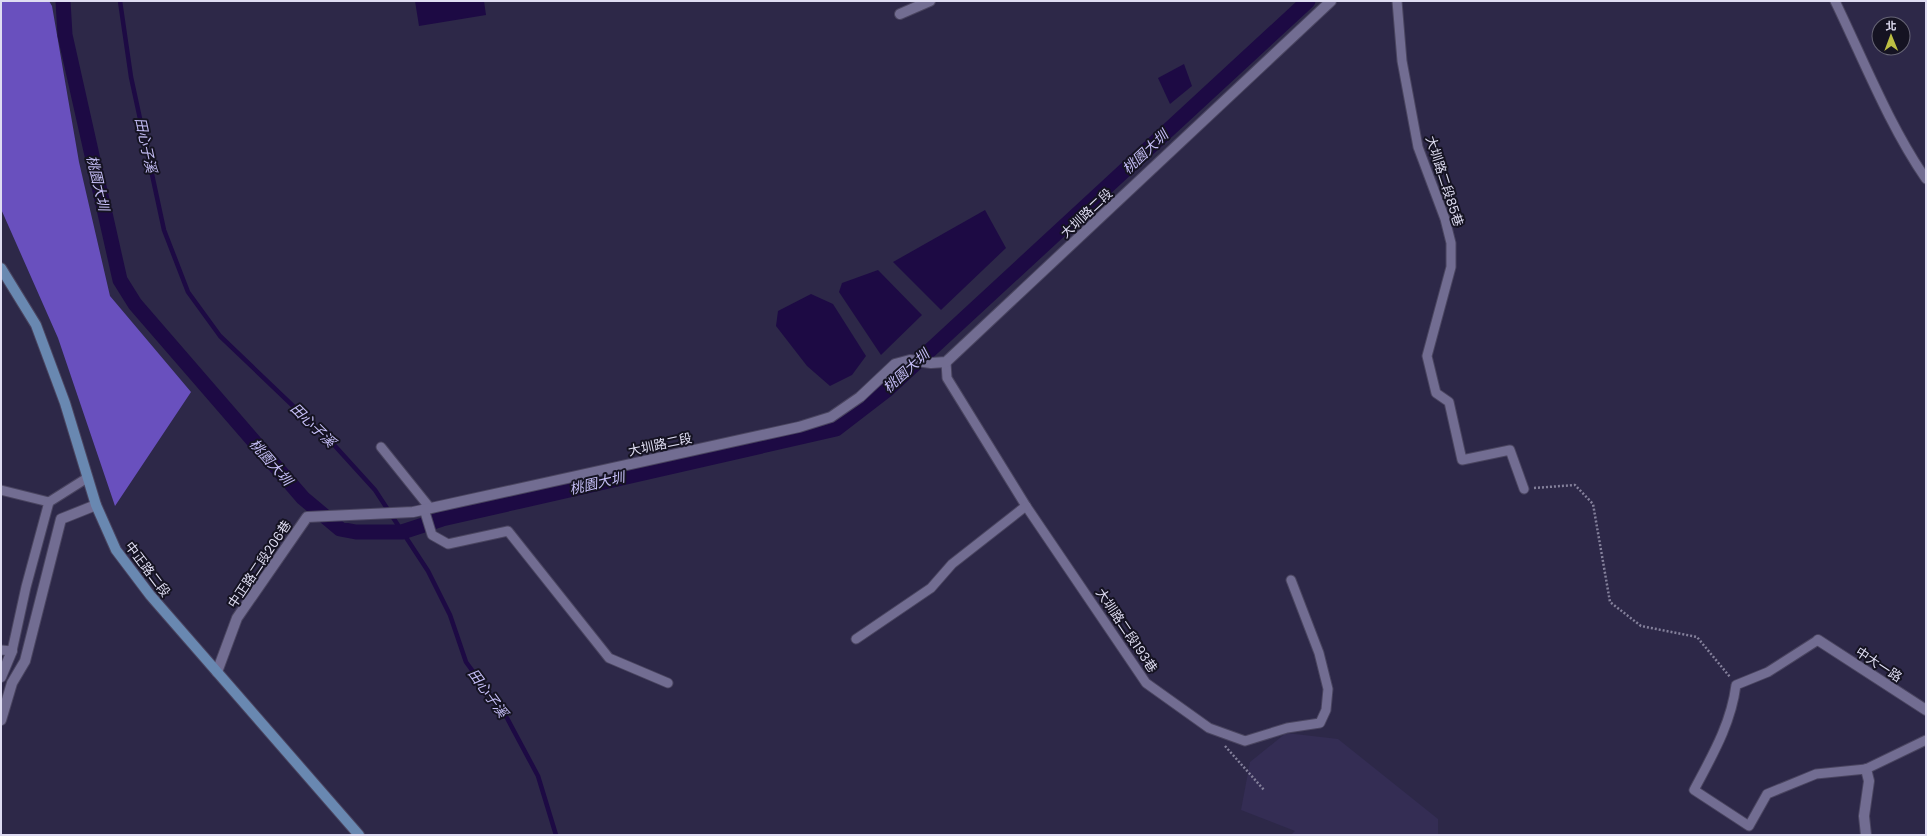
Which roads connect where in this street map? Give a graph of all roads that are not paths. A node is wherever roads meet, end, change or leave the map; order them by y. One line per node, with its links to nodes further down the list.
1 (930, 1): 5 (street)
2 (1331, 1): 8 (street, 大圳路二段)
3 (1397, 1): 11 (lane, 大圳路二段85巷)
4 (1835, 1): 6 (lane)
5 (900, 14)
6 (1926, 179)
7 (1, 268): 10 (main road, 中正路二段)
8 (946, 362): 15 (lane, 大圳路二段193巷); 16 (street, 大圳路二段)
9 (381, 447): 16 (lane)
10 (87, 478): 13 (lane); 14 (main road, 中正路二段)
11 (1524, 489)
12 (1, 490): 13 (lane)
13 (49, 502): 22 (lane)
14 (96, 505): 23 (main road, 中正路二段); 27 (street)
15 (1026, 506): 18 (lane, 大圳路二段193巷); 19 (lane)
16 (426, 511): 17 (street, 大圳路二段); 25 (lane)
17 (307, 517): 23 (street, 中正路二段206巷)
18 (1291, 580)
19 (856, 639)
20 (1818, 640): 26 (street, 中大一路); 29 (lane)
21 (1, 650): 22 (lane)
22 (12, 651): 24 (street)
23 (217, 672): 30 (main road, 中正路二段)
24 (1, 677)
25 (668, 683)
26 (1926, 710)
27 (1, 720)
28 (1926, 740): 29 (lane)
29 (1866, 769): 31 (street)
30 (359, 835)
31 (1866, 835)

